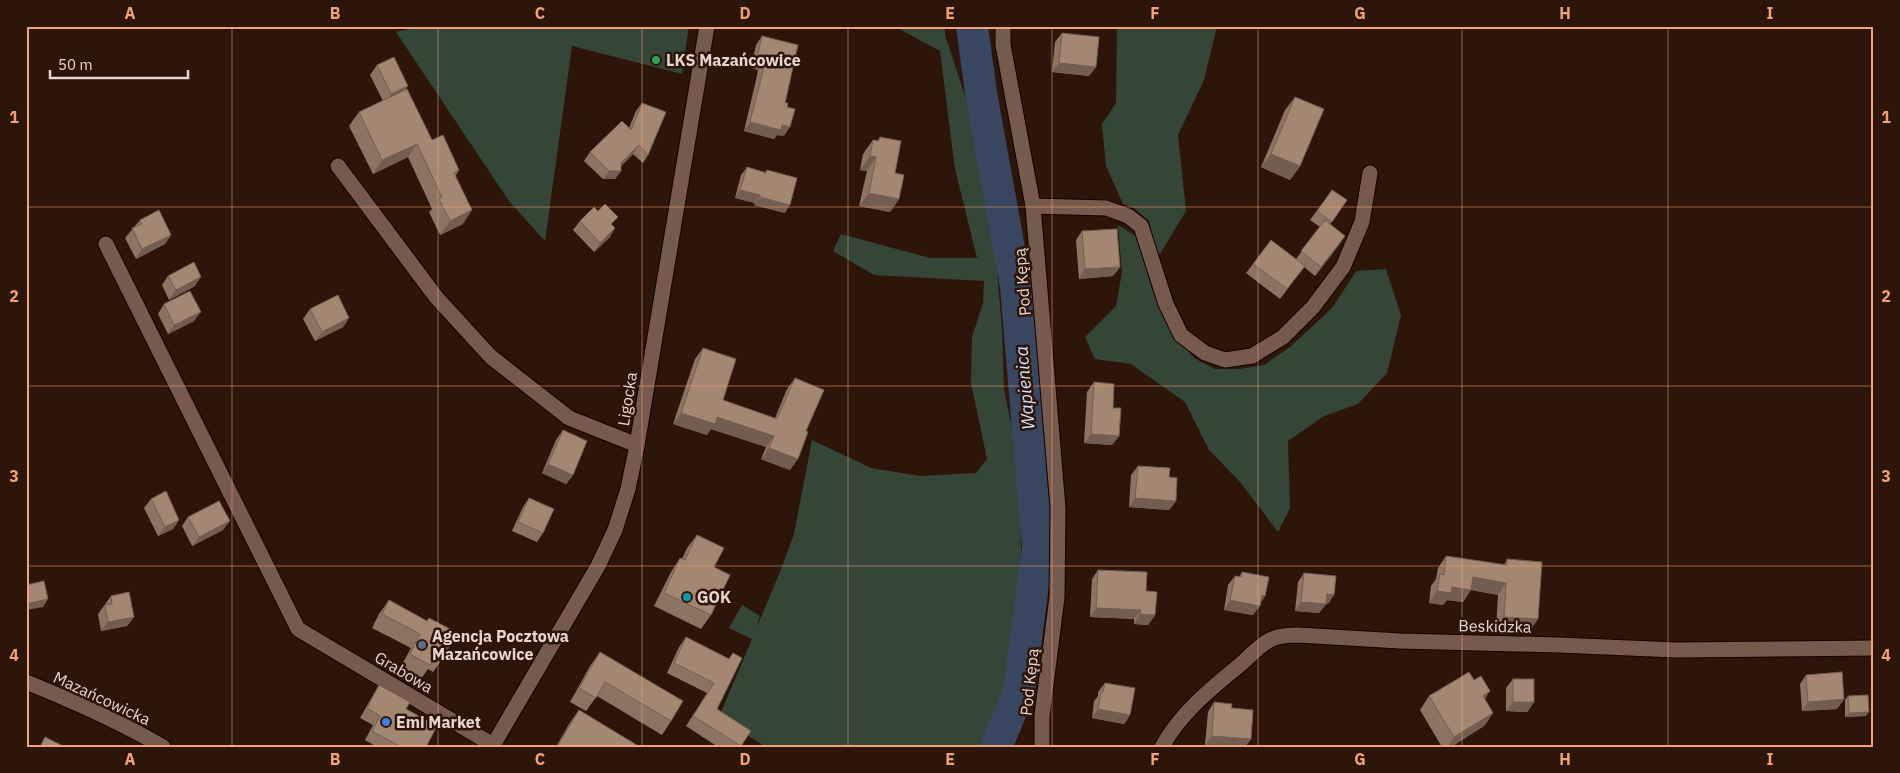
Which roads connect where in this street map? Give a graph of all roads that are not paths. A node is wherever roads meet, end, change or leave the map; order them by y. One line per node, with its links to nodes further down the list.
1 (706, 26): 7 (street, Ligocka)
2 (1004, 26): 5 (street, Pod Kępą)
3 (338, 166): 7 (street)
4 (1370, 173): 5 (street)
5 (1033, 206): 12 (street, Pod Kępą)
6 (106, 244): 10 (street, Grabowa)
7 (637, 445): 10 (street, Ligocka)
8 (1874, 648): 13 (street, Beskidzka)
9 (26, 682): 11 (street, Mazańcowicka)
10 (492, 746)
11 (163, 747)
12 (1042, 747)
13 (1162, 747)

